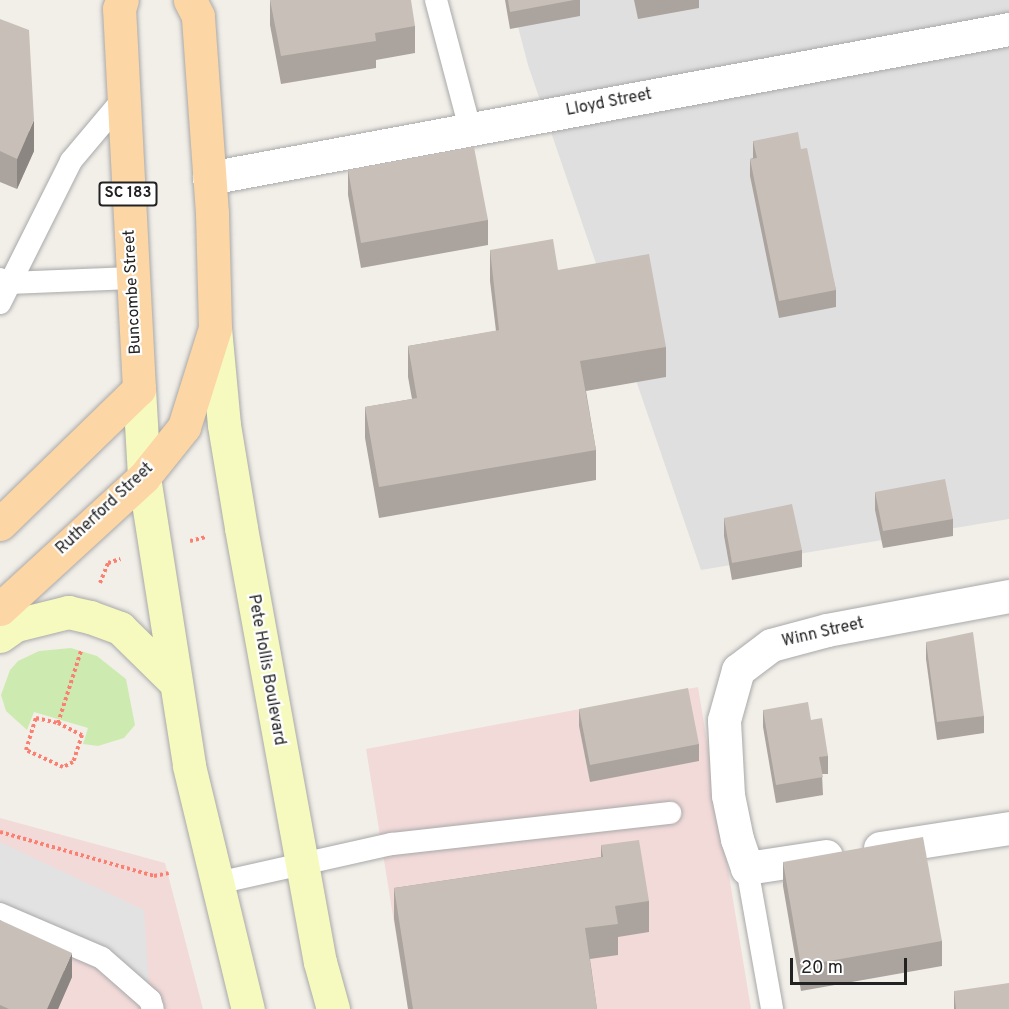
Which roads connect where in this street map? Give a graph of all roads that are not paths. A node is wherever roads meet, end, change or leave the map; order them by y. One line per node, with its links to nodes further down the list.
1 (122, 0): 5 (main road, Buncombe Street / SC 183)
2 (190, 0): 7 (main road)
3 (436, 0): 6 (lane)
4 (1009, 29): 6 (street, Lloyd Street)
5 (123, 99): 8 (main road, Buncombe Street / SC 183); 9 (lane)
6 (470, 129): 7 (street, Lloyd Street)
7 (209, 178): 10 (main road)
8 (132, 278): 9 (lane); 11 (main road, Buncombe Street / SC 183)
9 (3, 288)
10 (215, 328): 12 (main road, Rutherford Street); 20 (main road, Pete Hollis Boulevard)
11 (139, 389): 12 (main road, Buncombe Street / SC 183); 13 (main road)
12 (144, 477): 15 (main road, Rutherford Street); 17 (main road, SC 183)
13 (0, 524)
14 (1009, 596): 21 (street, Winn Street)
15 (0, 609)
16 (0, 636): 17 (main road)
17 (176, 682): 22 (main road, SC 183)
18 (670, 813): 20 (lane)
19 (1009, 828): 21 (street)
20 (301, 863): 22 (lane); 26 (main road, Pete Hollis Boulevard)
21 (747, 868): 27 (lane)
22 (217, 883): 25 (main road, SC 183)
23 (0, 914): 24 (lane)
24 (153, 1009)
25 (248, 1009)
26 (333, 1009)
27 (772, 1009)

